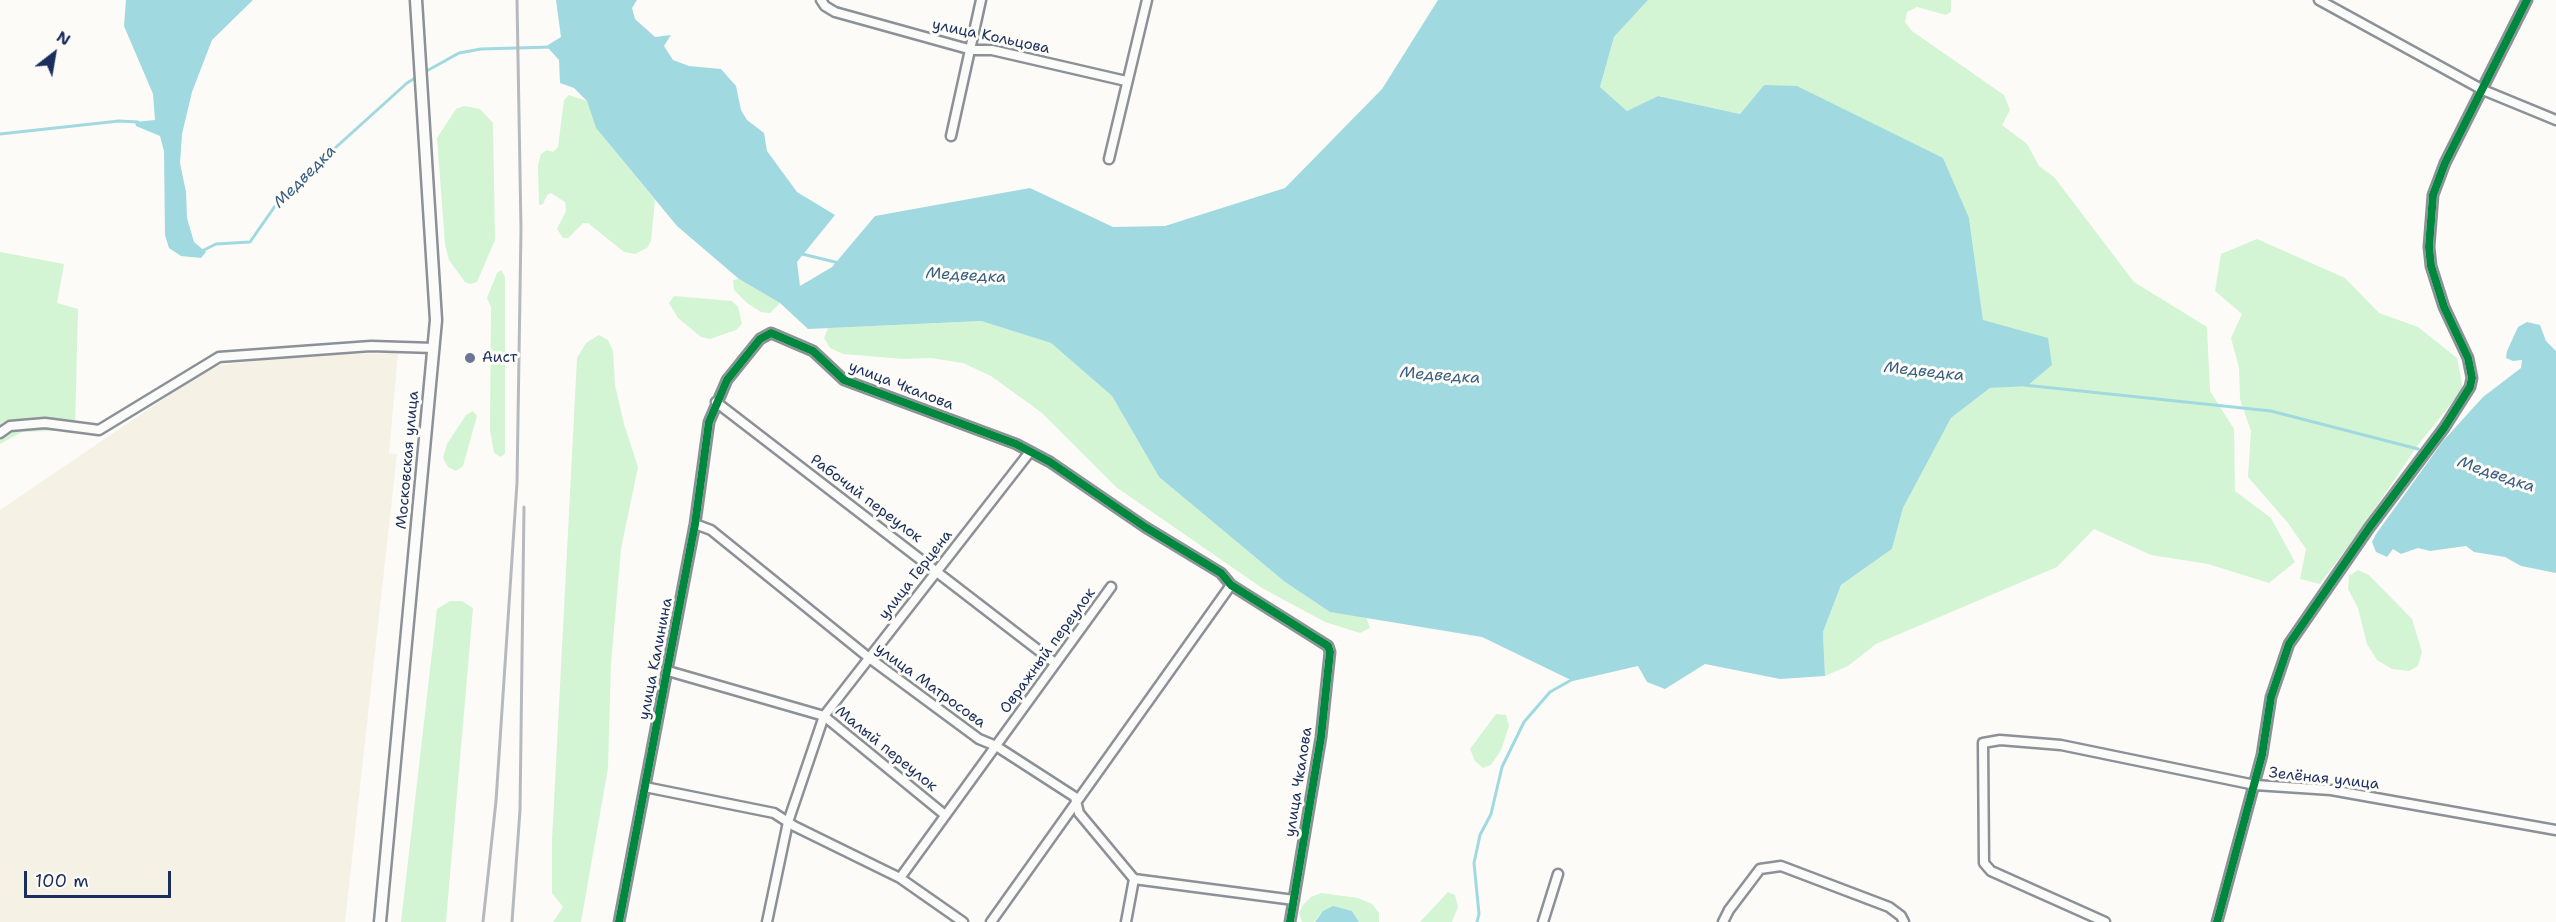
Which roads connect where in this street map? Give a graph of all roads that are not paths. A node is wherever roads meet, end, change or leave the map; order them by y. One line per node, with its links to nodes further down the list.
1 (416, 0): 14 (street, Московская улица)
2 (821, 0): 7 (street, улица Кольцова)
3 (981, 0): 7 (street)
4 (1147, 0): 8 (street)
5 (2319, 0): 9 (street)
6 (2528, 0): 9 (street)
7 (972, 50): 8 (street, улица Кольцова); 11 (street)
8 (1126, 81): 12 (street)
9 (2482, 90): 10 (street); 27 (street)
10 (2556, 120)
11 (951, 136)
12 (1109, 159)
13 (771, 333): 15 (street, улица Калинина); 17 (street, улица Чкалова)
14 (434, 348): 16 (street); 37 (street, Московская улица)
15 (716, 402): 18 (street, улица Калинина); 19 (street, Рабочий переулок)
16 (0, 433)
17 (1029, 453): 19 (street, улица Герцена); 20 (street, улица Чкалова)
18 (695, 524): 22 (street, улица Матросова); 24 (street, улица Калинина)
19 (936, 570): 22 (street, улица Герцена); 23 (street, Рабочий переулок)
20 (1231, 585): 29 (street); 36 (street, улица Чкалова)
21 (1112, 587): 23 (street, Овражный переулок)
22 (868, 657): 25 (street, улица Герцена); 26 (street, улица Матросова)
23 (1055, 663): 26 (street, Овражный переулок)
24 (668, 671): 25 (street, Малый переулок); 28 (street, улица Калинина)
25 (824, 716): 30 (street, Малый переулок); 31 (street, улица Герцена)
26 (996, 746): 29 (street, улица Матросова); 30 (street, Овражный переулок)
27 (2255, 785): 32 (street, Зелёная улица); 47 (street, Зелёная улица); 48 (street)
28 (645, 787): 31 (street); 38 (street, улица Калинина)
29 (1077, 805): 35 (street, улица Матросова); 41 (street)
30 (945, 815): 34 (street, Овражный переулок)
31 (788, 822): 34 (street); 39 (street, улица Герцена)
32 (2556, 830)
33 (1558, 874): 44 (street)
34 (900, 878): 40 (street)
35 (1134, 879): 36 (street); 42 (street)
36 (1294, 900): 43 (street, улица Чкалова)
37 (380, 922)
38 (619, 922)
39 (767, 922)
40 (963, 922)
41 (991, 922)
42 (1126, 922)
43 (1290, 922)
44 (1543, 922)
45 (1723, 922): 46 (street)
46 (1904, 922)
47 (2105, 922)
48 (2217, 922)

